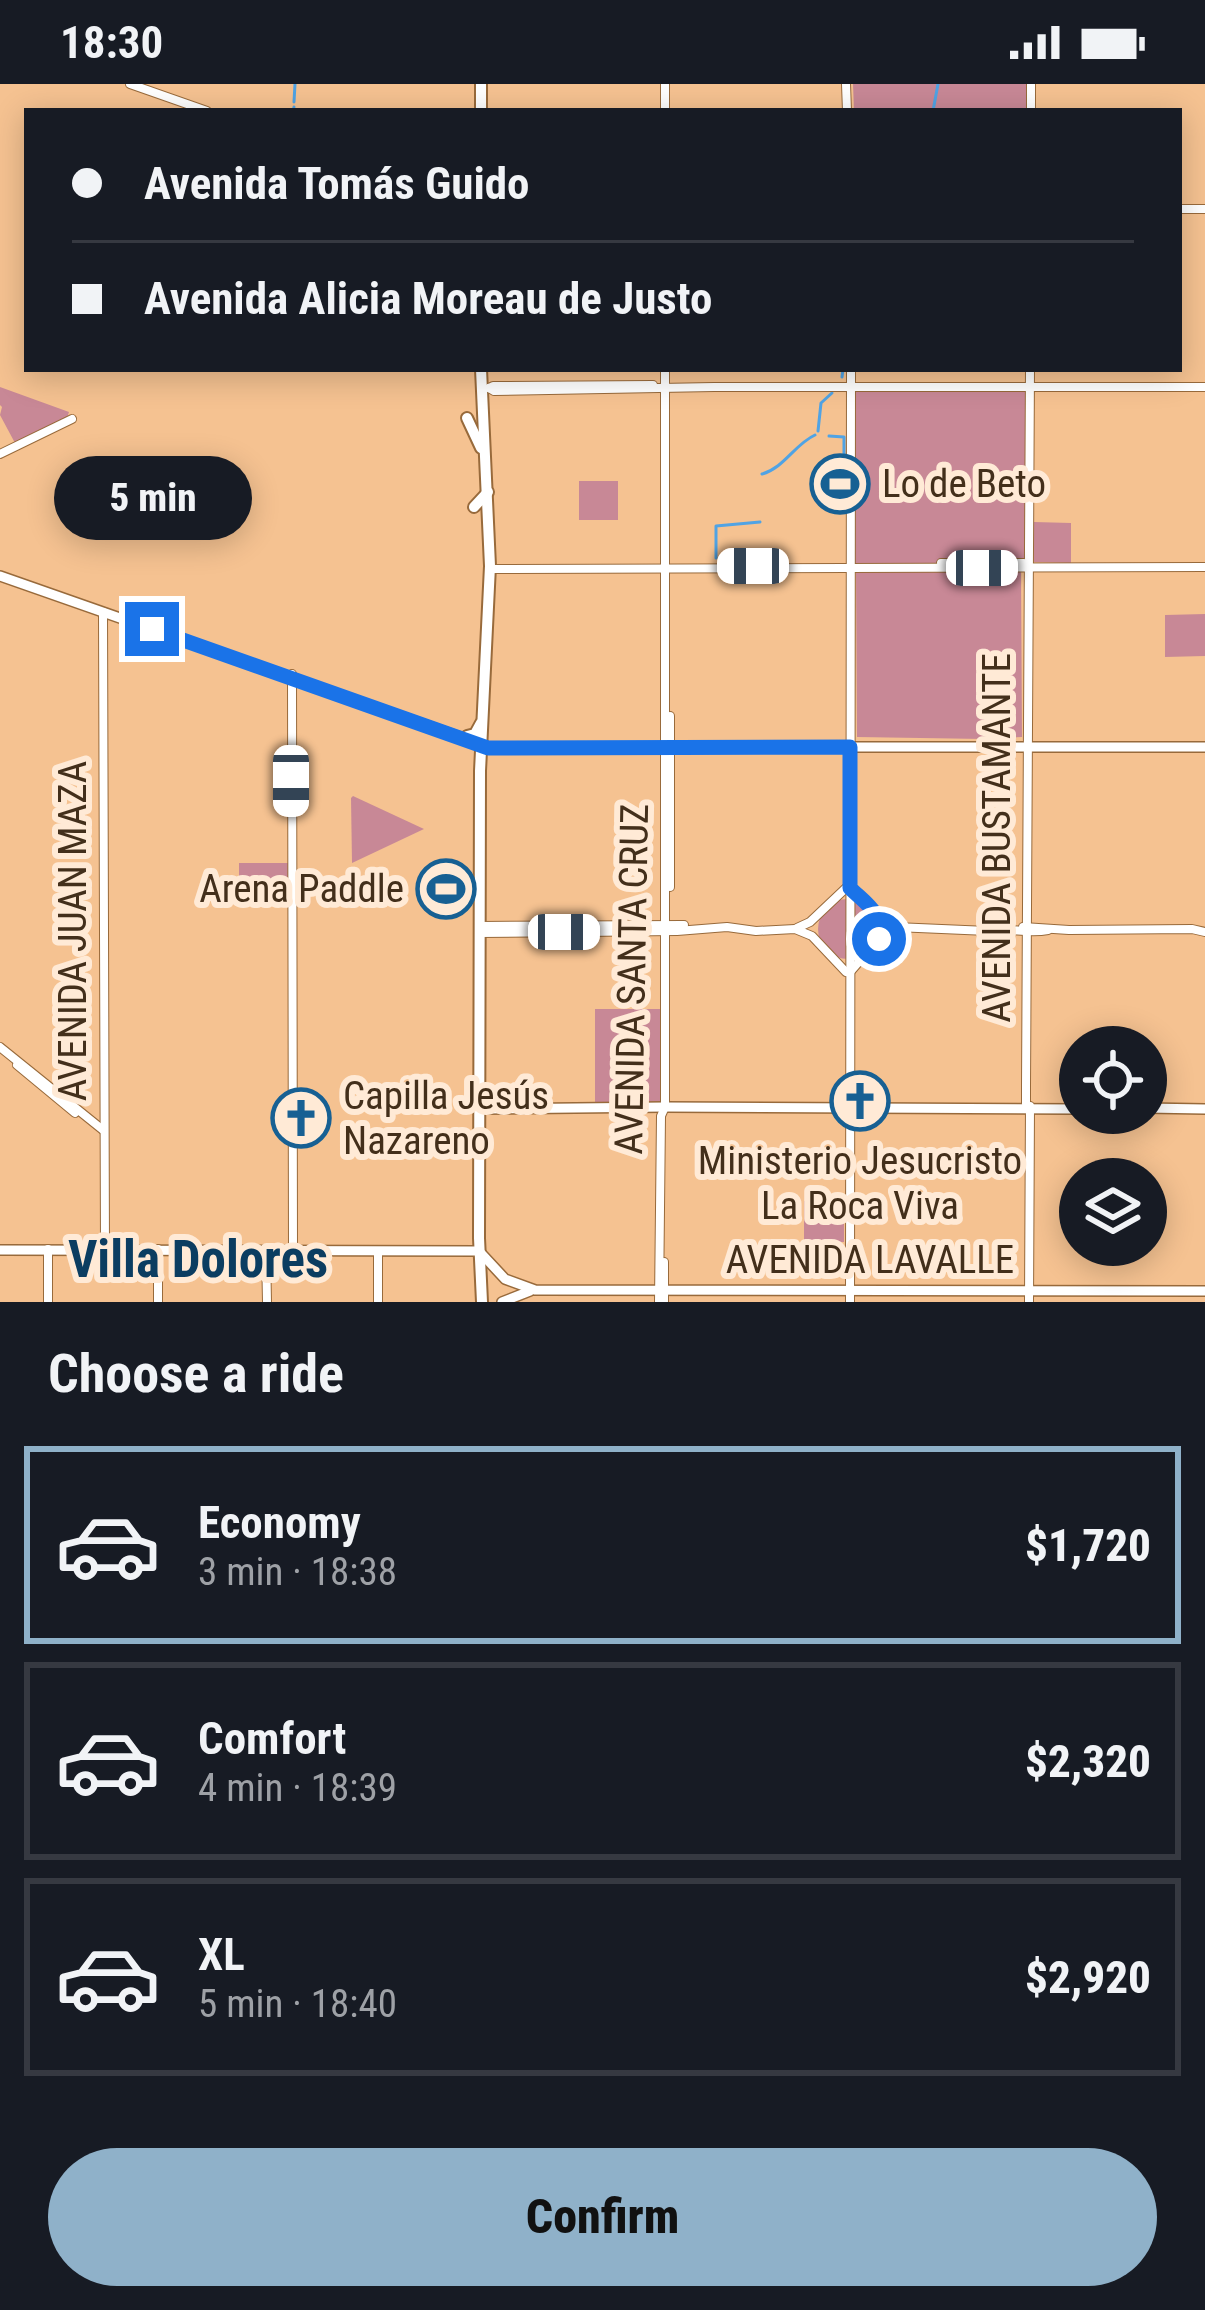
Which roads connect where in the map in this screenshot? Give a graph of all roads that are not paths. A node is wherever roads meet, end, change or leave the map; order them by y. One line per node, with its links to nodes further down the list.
1 (130, 84): 5 (main road)
2 (481, 84): 4 (highway)
3 (493, 84): 4 (highway)
4 (481, 107)
5 (198, 108)
6 (482, 372): 13 (highway)
7 (667, 372): 14 (main road, AVENIDA SANTA CRUZ)
8 (849, 372): 10 (main road)
9 (1030, 372): 11 (main road, AVENIDA BUSTAMANTE)
10 (849, 386): 11 (main road); 14 (main road); 21 (main road)
11 (1031, 386): 12 (main road); 23 (main road, AVENIDA BUSTAMANTE)
12 (1205, 387)
13 (485, 388): 14 (main road); 18 (highway)
14 (667, 388): 22 (main road, AVENIDA SANTA CRUZ)
15 (72, 418): 17 (main road)
16 (467, 418): 18 (highway)
17 (0, 454)
18 (485, 455): 19 (highway)
19 (488, 492): 20 (highway); 25 (highway)
20 (475, 507)
21 (848, 565): 22 (main road); 23 (main road); 33 (main road)
22 (667, 566): 25 (main road); 32 (main road, AVENIDA SANTA CRUZ)
23 (1029, 566): 24 (main road); 34 (main road, AVENIDA BUSTAMANTE)
24 (1205, 567)
25 (490, 568): 29 (highway)
26 (0, 579): 27 (main road)
27 (103, 614): 28 (main road); 58 (main road, AVENIDA JUAN MAZA)
28 (292, 678): 31 (main road); 66 (main road)
29 (482, 720): 30 (highway); 31 (highway)
30 (467, 736)
31 (481, 747): 32 (main road); 44 (highway)
32 (668, 750): 33 (main road); 39 (main road, AVENIDA SANTA CRUZ)
33 (848, 750): 34 (main road); 36 (main road)
34 (1029, 750): 35 (main road); 42 (main road, AVENIDA BUSTAMANTE)
35 (1205, 750)
36 (848, 892): 37 (main road); 38 (main road); 47 (main road)
37 (819, 914): 40 (main road); 45 (main road)
38 (878, 916): 41 (main road); 46 (main road)
39 (667, 928): 40 (main road); 44 (main road); 51 (main road, AVENIDA SANTA CRUZ)
40 (795, 929): 45 (main road)
41 (903, 929): 42 (main road); 46 (main road)
42 (1029, 929): 43 (main road); 53 (main road, AVENIDA BUSTAMANTE)
43 (1205, 929)
44 (479, 930): 50 (highway)
45 (818, 942): 47 (main road)
46 (877, 944): 47 (main road)
47 (846, 966): 52 (main road)
48 (487, 1041): 50 (highway)
49 (0, 1050): 58 (main road)
50 (479, 1070): 56 (highway)
51 (666, 1108): 52 (main road); 56 (main road); 71 (main road, AVENIDA SANTA CRUZ)
52 (848, 1108): 53 (main road); 72 (main road)
53 (1029, 1108): 54 (main road); 73 (main road, AVENIDA BUSTAMANTE)
54 (1059, 1108)
55 (1167, 1108): 57 (main road)
56 (476, 1109): 60 (highway)
57 (1205, 1109)
58 (104, 1134): 61 (main road, AVENIDA JUAN MAZA)
59 (487, 1141): 60 (highway)
60 (479, 1156): 67 (highway)
61 (105, 1249): 63 (main road); 64 (main road)
62 (0, 1250): 63 (main road)
63 (48, 1250): 74 (main road)
64 (158, 1250): 65 (main road); 75 (main road)
65 (266, 1250): 66 (main road); 76 (main road)
66 (293, 1251): 68 (main road)
67 (476, 1251): 68 (main road); 69 (main road); 78 (highway)
68 (378, 1252): 77 (main road)
69 (535, 1290): 71 (main road, AVENIDA LAVALLE); 79 (main road, AVENIDA LAVALLE)
70 (1205, 1291): 73 (main road, AVENIDA LAVALLE)
71 (662, 1296): 72 (main road, AVENIDA LAVALLE)
72 (848, 1296): 73 (main road, AVENIDA LAVALLE)
73 (1029, 1296)
74 (48, 1302)
75 (158, 1302)
76 (267, 1302)
77 (378, 1302)
78 (479, 1302)
79 (502, 1302)

